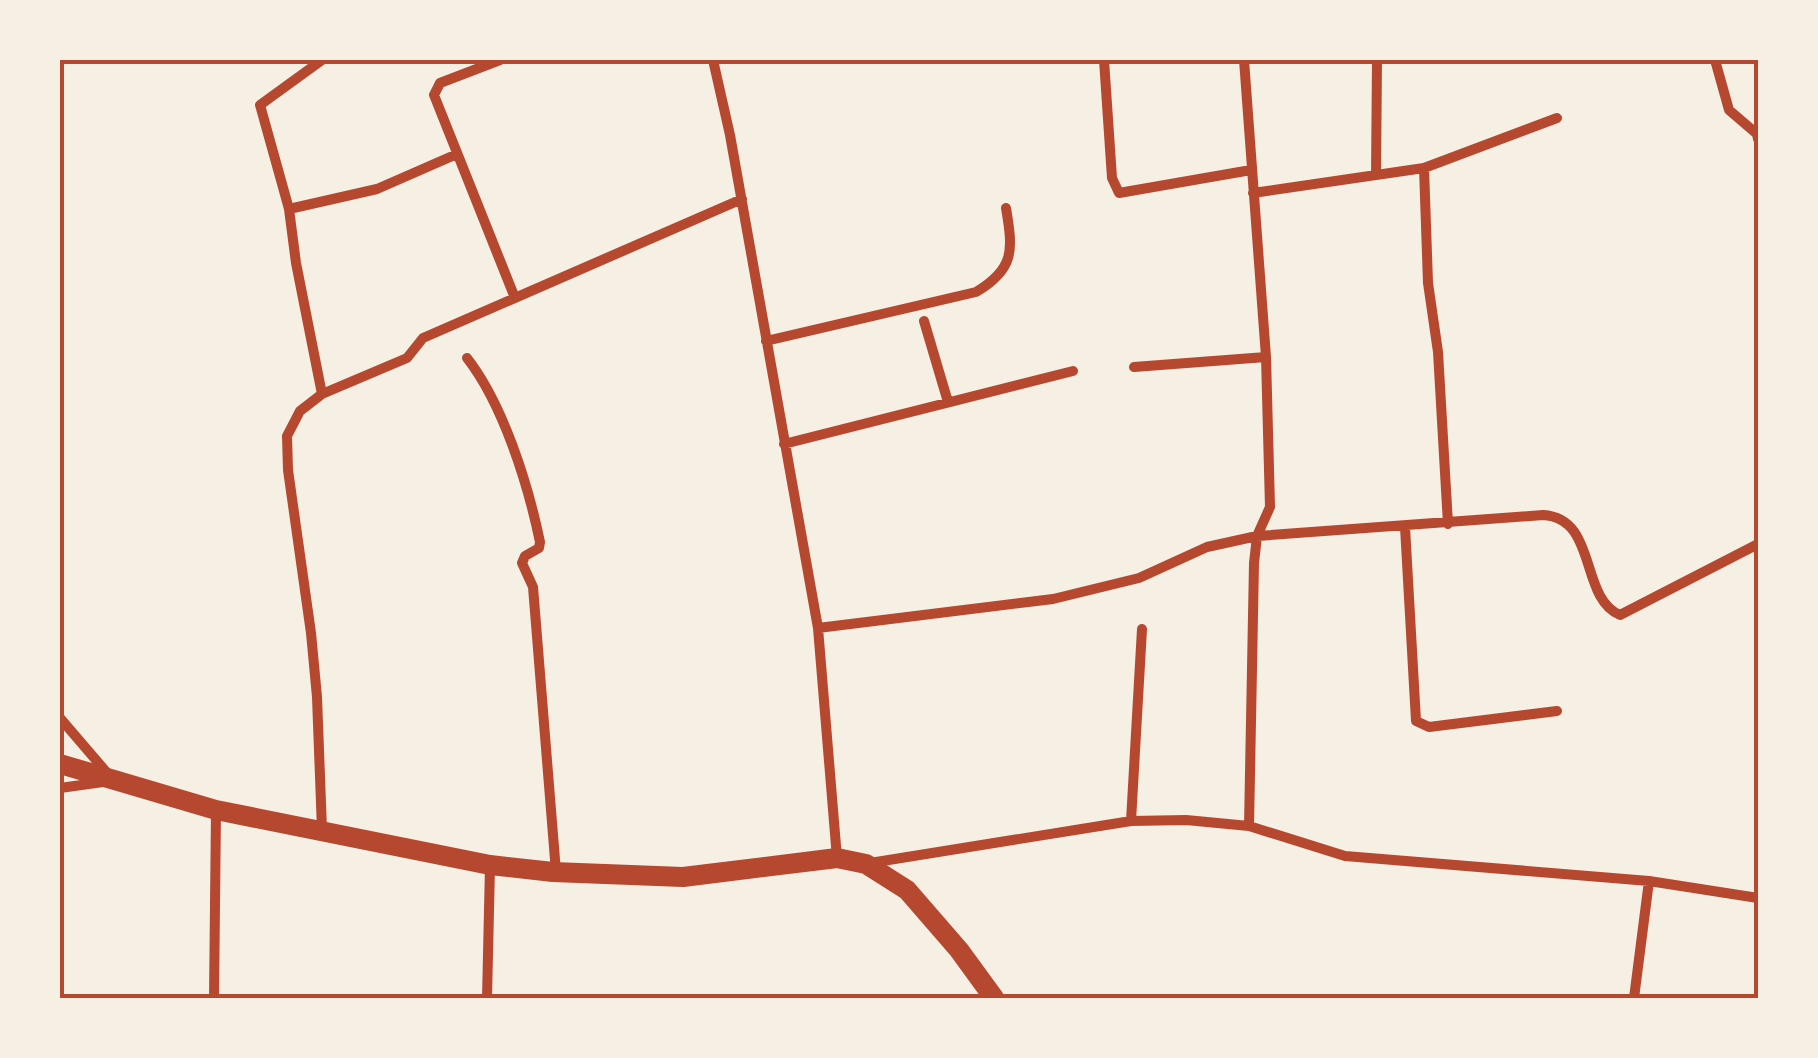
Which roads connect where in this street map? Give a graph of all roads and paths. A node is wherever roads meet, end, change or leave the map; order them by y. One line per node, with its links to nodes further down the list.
1 (322, 60): 17 (street)
2 (500, 60): 10 (street)
3 (714, 60): 15 (street)
4 (1104, 60): 12 (street)
5 (1244, 60): 12 (street)
6 (1377, 60): 13 (street)
7 (1716, 60): 9 (street)
8 (1558, 118): 11 (street)
9 (1758, 138)
10 (458, 154): 17 (street); 18 (street)
11 (1424, 168): 13 (street); 28 (street)
12 (1252, 170): 14 (street)
13 (1376, 175): 14 (street)
14 (1252, 193): 21 (street)
15 (742, 199): 18 (street); 20 (street)
16 (1006, 208): 20 (street)
17 (289, 210): 25 (street)
18 (515, 298): 25 (street)
19 (924, 321): 26 (street)
20 (766, 341): 27 (street)
21 (1266, 357): 23 (street); 30 (street)
22 (467, 358): 47 (street)
23 (1134, 367)
24 (1073, 371): 26 (street)
25 (322, 394): 43 (street)
26 (948, 402): 27 (street)
27 (784, 444): 32 (street)
28 (1448, 524): 29 (street); 31 (street)
29 (1405, 527): 30 (street); 34 (street)
30 (1257, 536): 32 (street); 42 (street)
31 (1758, 544)
32 (818, 628): 44 (street)
33 (1142, 629): 41 (street)
34 (1557, 711)
35 (60, 718): 38 (street)
36 (60, 764): 38 (main road)
37 (60, 778): 38 (main road)
38 (114, 781): 39 (street); 40 (main road)
39 (60, 788)
40 (216, 810): 43 (main road); 50 (street)
41 (1131, 821): 42 (street); 46 (street)
42 (1248, 826): 48 (street)
43 (322, 830): 45 (main road)
44 (837, 858): 46 (main road); 47 (main road)
45 (490, 864): 47 (main road); 51 (street)
46 (866, 864): 52 (main road)
47 (556, 872)
48 (1649, 881): 49 (street); 53 (street)
49 (1758, 898)
50 (214, 998)
51 (487, 998)
52 (994, 998)
53 (1634, 998)

